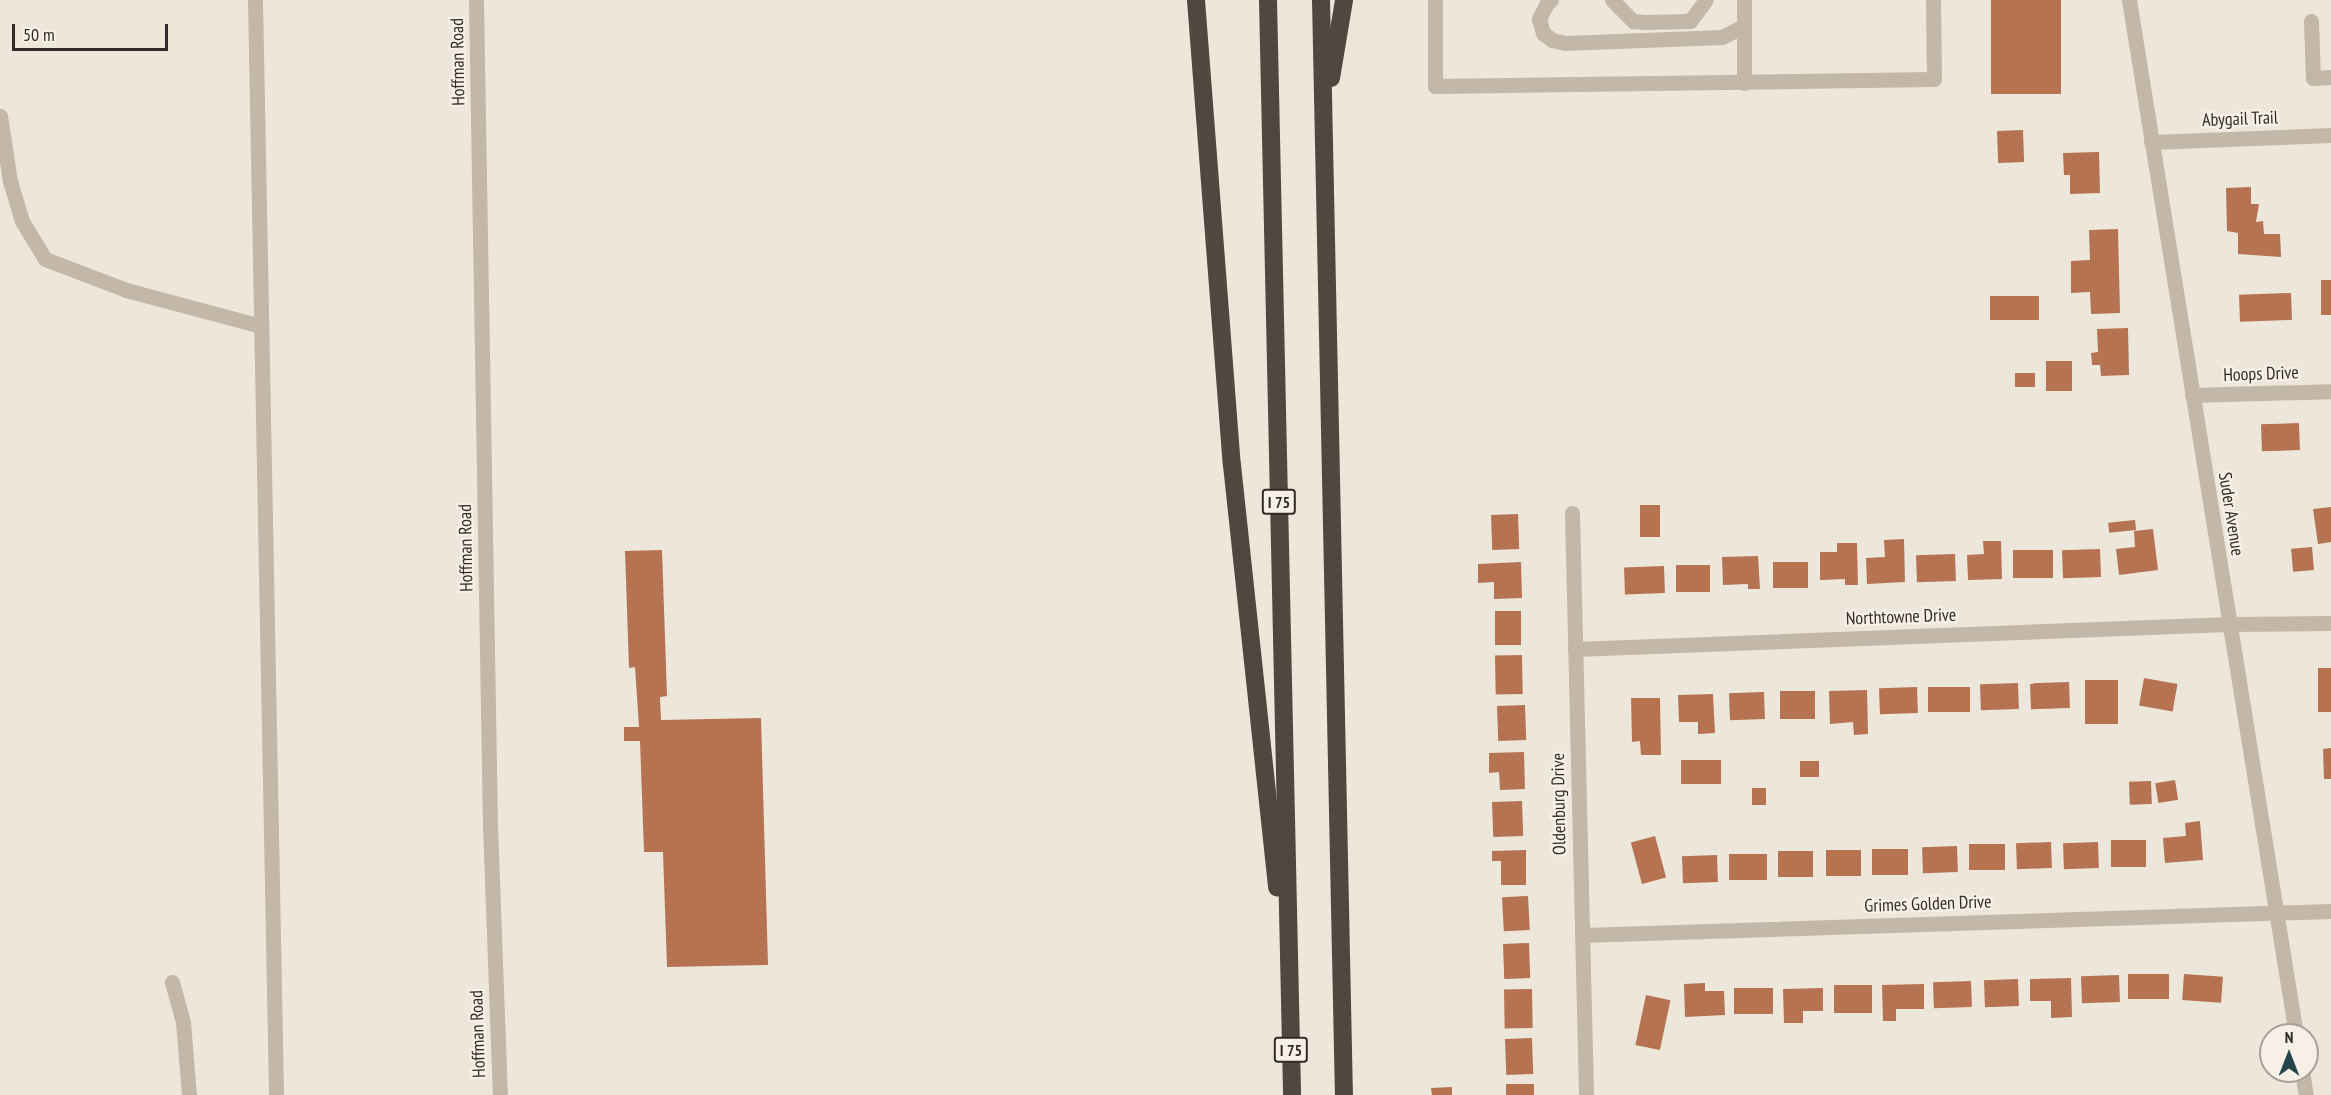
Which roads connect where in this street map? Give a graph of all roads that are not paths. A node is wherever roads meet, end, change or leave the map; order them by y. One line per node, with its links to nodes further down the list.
1 (255, 0): 23 (street)
2 (476, 0): 38 (street, Hoffman Road)
3 (1196, 0): 34 (highway)
4 (1268, 0): 34 (highway, I 75)
5 (1321, 0): 19 (highway)
6 (1344, 0): 19 (highway)
7 (1435, 0): 17 (street)
8 (1551, 0): 15 (street)
9 (1612, 0): 10 (street)
10 (1706, 0)
11 (1744, 0): 15 (street)
12 (1933, 0): 17 (street)
13 (2129, 0): 21 (street, Suder Avenue)
14 (2311, 21): 16 (street)
15 (1744, 26): 17 (street)
16 (2331, 77)
17 (1744, 83)
18 (0, 116): 22 (street)
19 (1324, 121): 40 (highway)
20 (2331, 135): 21 (street, Abygail Trail)
21 (2151, 141): 25 (street, Suder Avenue)
22 (5, 182): 23 (street)
23 (261, 326): 37 (street)
24 (2331, 391): 25 (street, Hoops Drive)
25 (2192, 395): 28 (street, Suder Avenue)
26 (1572, 513): 29 (street, Oldenburg Drive)
27 (2331, 623): 28 (street, Northtowne Drive)
28 (2229, 624): 29 (street, Northtowne Drive); 31 (street, Suder Avenue)
29 (1575, 649): 32 (street, Oldenburg Drive)
30 (2331, 911): 31 (street, Grimes Golden Drive)
31 (2276, 913): 32 (street, Grimes Golden Drive); 35 (street, Suder Avenue)
32 (1582, 935): 41 (street, Oldenburg Drive)
33 (172, 982): 36 (street)
34 (1290, 1005): 39 (highway, I 75)
35 (2294, 1023)
36 (189, 1095)
37 (276, 1095)
38 (500, 1095)
39 (1292, 1095)
40 (1344, 1095)
41 (1586, 1095)

